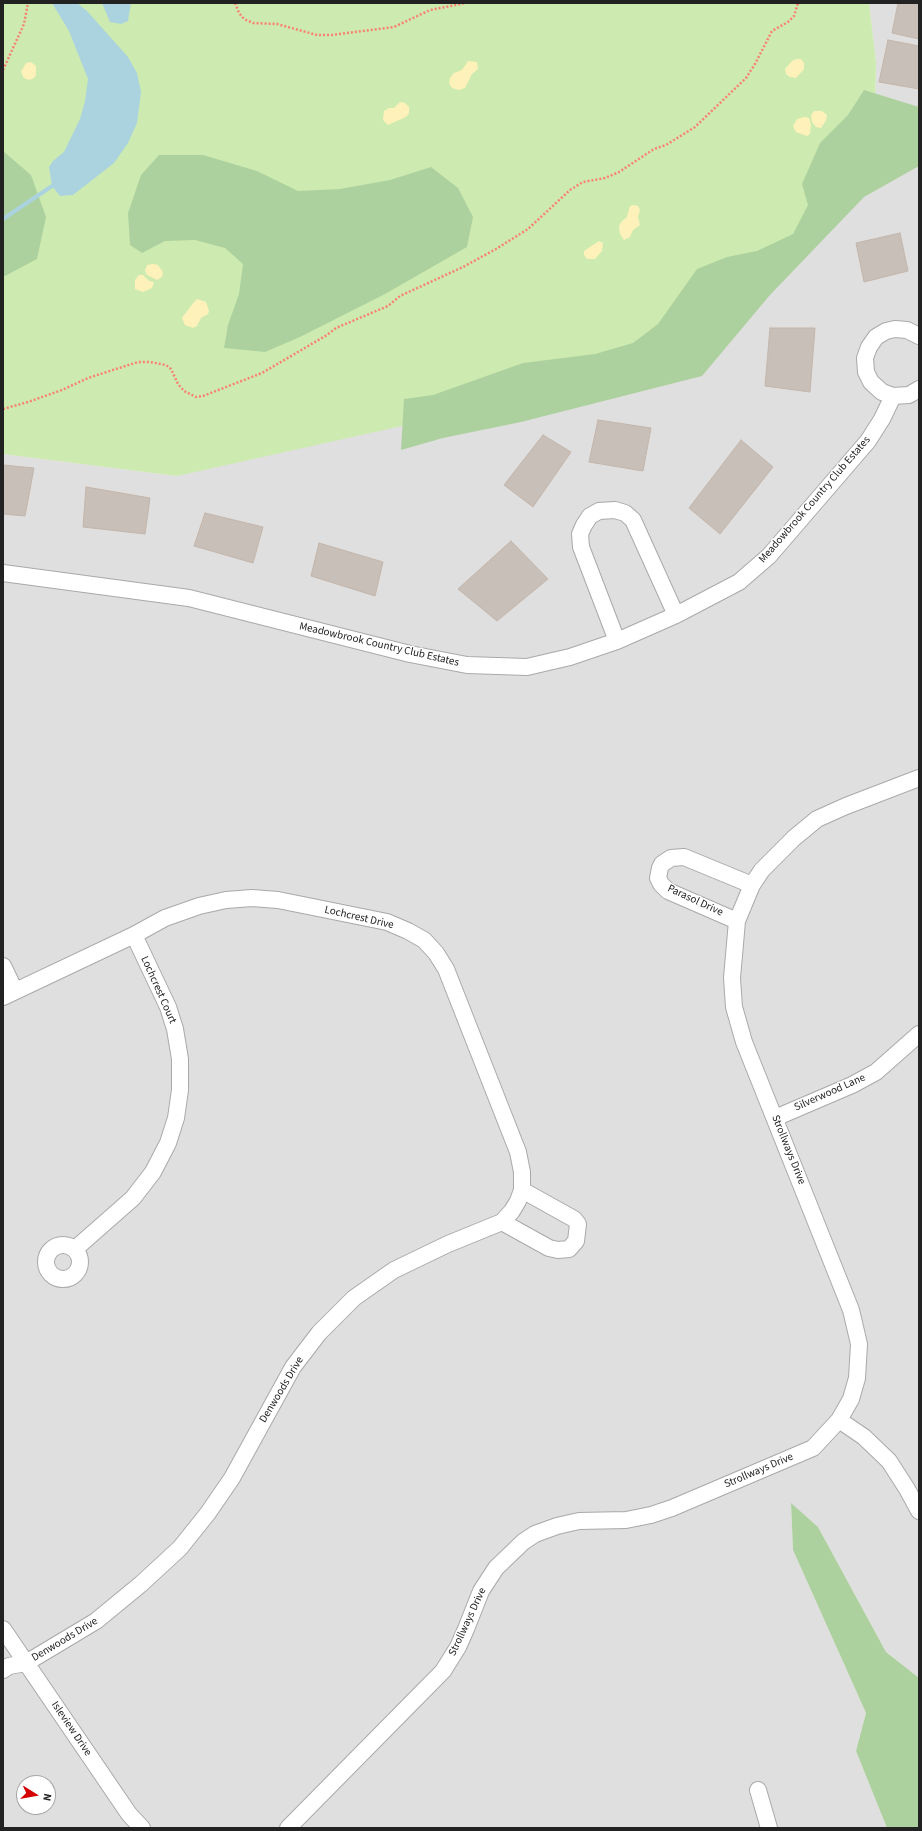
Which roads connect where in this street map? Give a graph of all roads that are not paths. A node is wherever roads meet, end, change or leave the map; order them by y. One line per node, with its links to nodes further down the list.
1 (919, 336): 3 (street)
2 (919, 389): 3 (street)
3 (893, 396): 5 (street, Meadowbrook Country Club Estates)
4 (3, 573): 6 (street, Meadowbrook Country Club Estates)
5 (676, 615): 6 (street, Meadowbrook Country Club Estates); 6 (street)
6 (617, 641)
7 (919, 778): 8 (street, Parasol Drive)
8 (752, 885): 9 (street, Parasol Drive); 9 (street, Parasol Drive)
9 (737, 921): 14 (street, Strollways Drive)
10 (134, 935): 12 (street, Lochcrest Drive); 15 (street, Lochcrest Drive); 17 (street, Lochcrest Court)
11 (3, 966): 12 (street)
12 (9, 994)
13 (919, 1034): 14 (street, Silverwood Lane)
14 (775, 1118): 18 (street, Strollways Drive)
15 (522, 1190): 16 (street, Lochcrest Drive); 16 (street)
16 (502, 1222): 21 (street, Denwoods Drive)
17 (76, 1249)
18 (839, 1420): 19 (street); 25 (street, Strollways Drive)
19 (919, 1511)
20 (3, 1629): 21 (street, Isleview Drive)
21 (26, 1663): 22 (street, Denwoods Drive); 24 (street, Isleview Drive)
22 (3, 1670)
23 (758, 1790): 26 (street)
24 (142, 1828)
25 (288, 1828)
26 (769, 1828)

